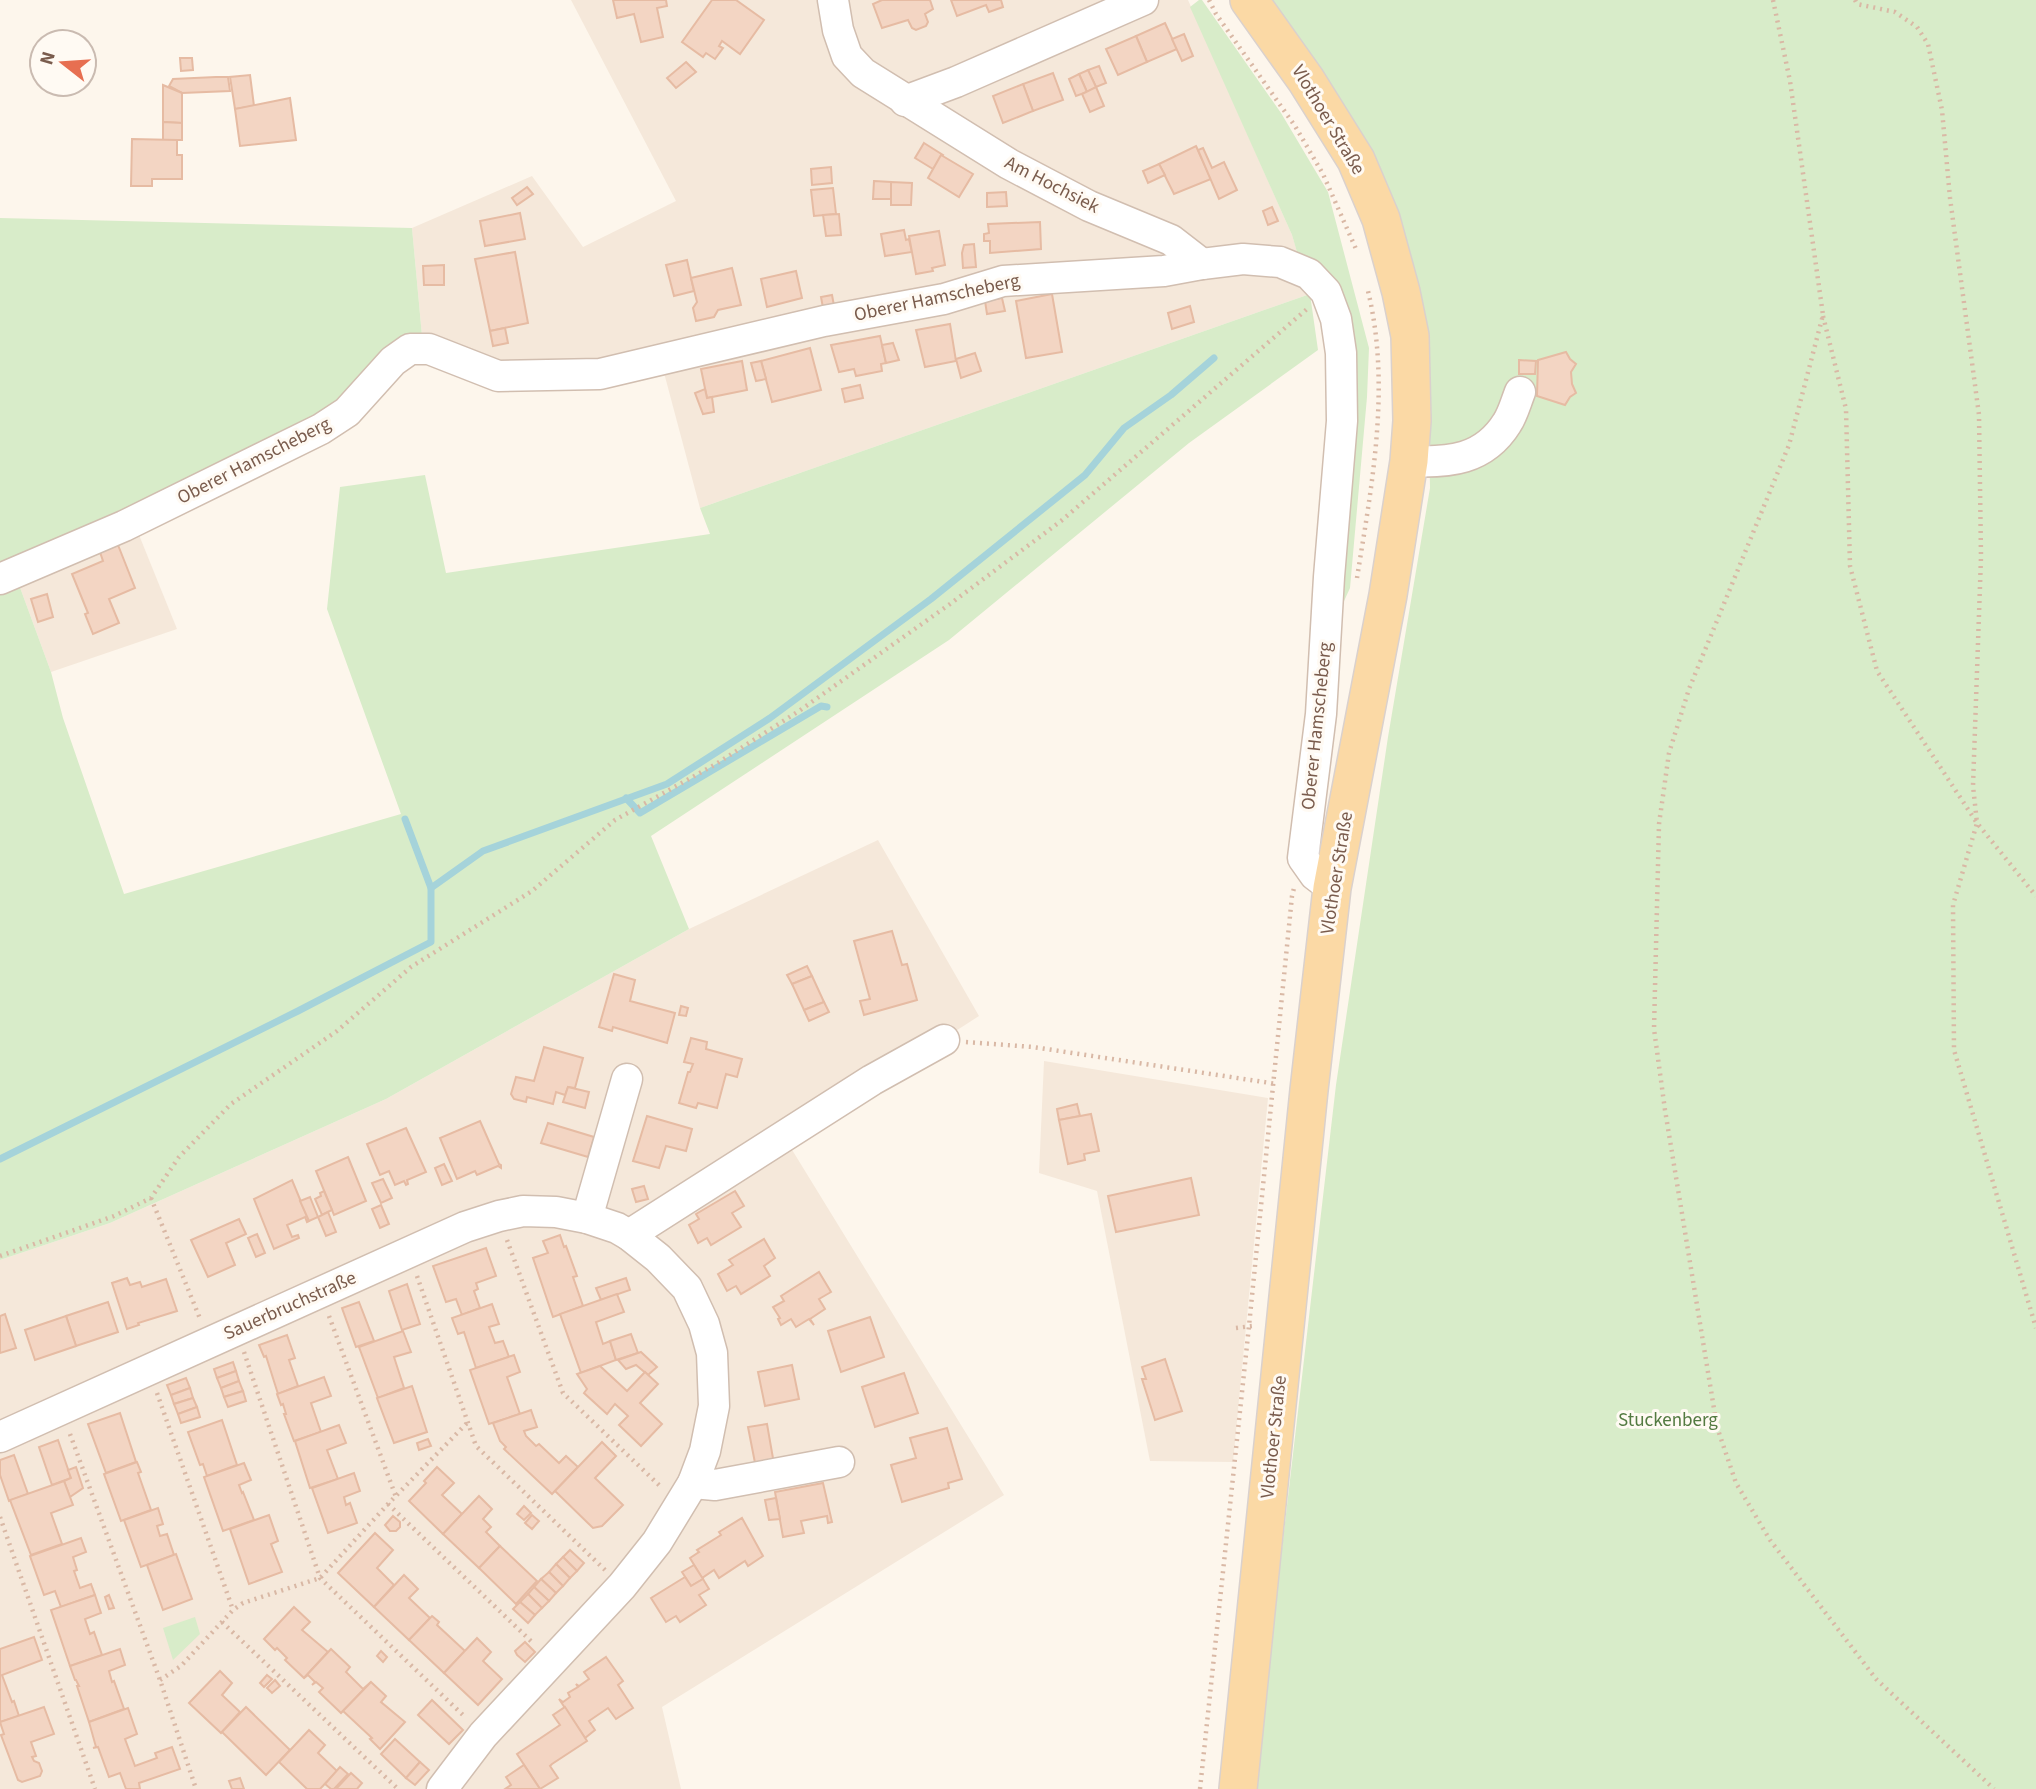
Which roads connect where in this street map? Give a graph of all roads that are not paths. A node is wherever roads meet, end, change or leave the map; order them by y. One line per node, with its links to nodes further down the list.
1 (834, 0): 4 (street, Am Hochsiek)
2 (1143, 0): 4 (street)
3 (1249, 0): 7 (main road, Vlothoer Straße)
4 (905, 101): 5 (street, Am Hochsiek)
5 (1202, 264): 8 (street, Oberer Hamscheberg); 9 (street, Oberer Hamscheberg)
6 (1520, 392): 7 (street)
7 (1409, 461): 9 (main road, Vlothoer Straße)
8 (0, 579)
9 (1332, 888): 18 (main road, Vlothoer Straße)
10 (944, 1040): 13 (street)
11 (627, 1079): 12 (street)
12 (587, 1218): 13 (street, Sauerbruchstraße); 14 (street, Sauerbruchstraße)
13 (629, 1235): 16 (street, Sauerbruchstraße)
14 (0, 1437)
15 (839, 1462): 16 (street)
16 (686, 1494): 17 (street, Sauerbruchstraße)
17 (442, 1789)
18 (1238, 1789)

